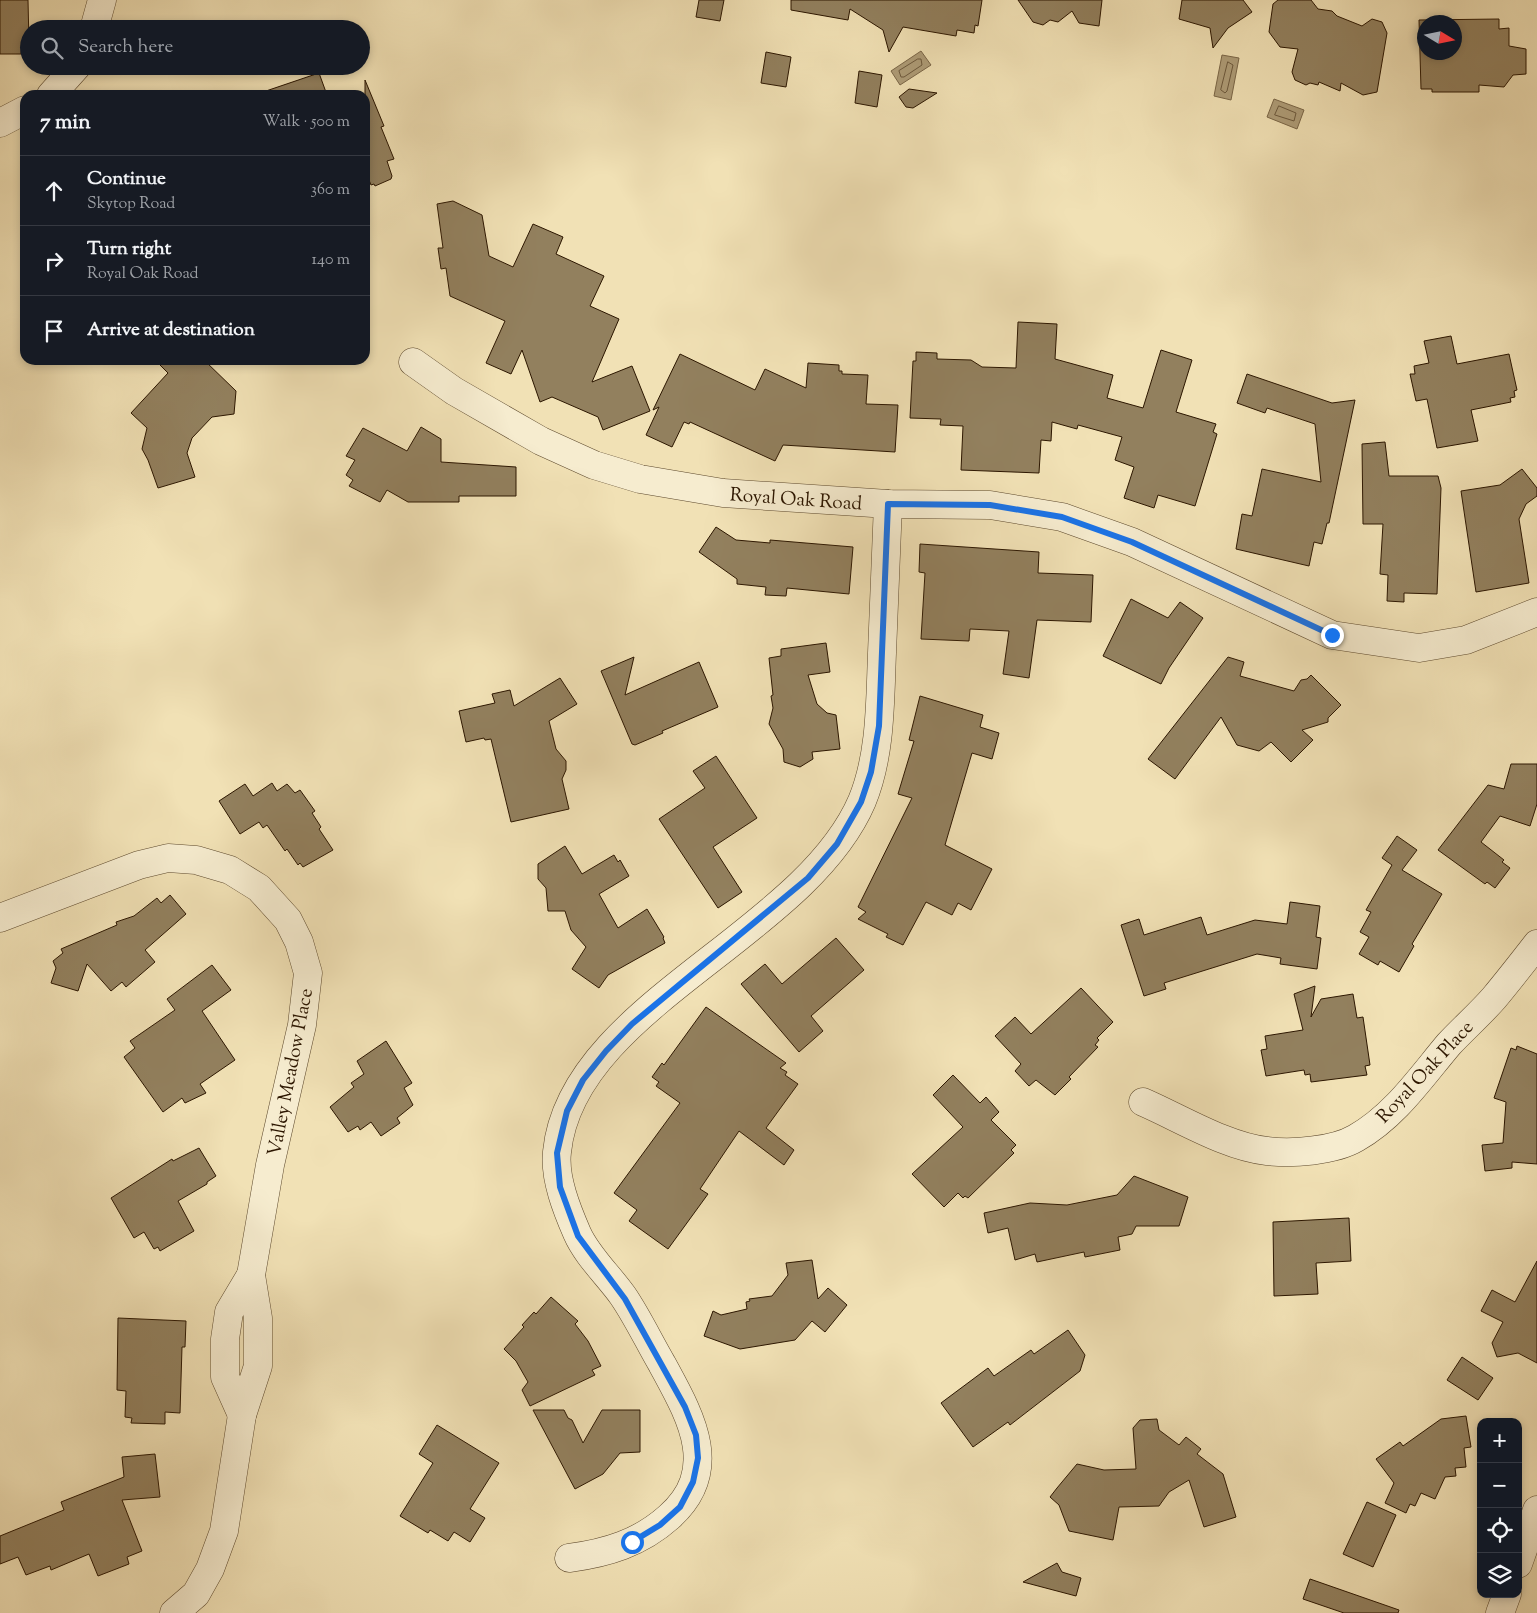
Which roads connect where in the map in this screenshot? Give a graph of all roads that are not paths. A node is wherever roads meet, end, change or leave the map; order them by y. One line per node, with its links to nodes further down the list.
1 (102, 0): 2 (street)
2 (96, 20)
3 (69, 75): 4 (street)
4 (55, 90)
5 (20, 113): 6 (street)
6 (0, 123)
7 (413, 362): 8 (street, Royal Oak Road)
8 (888, 504): 9 (street, Royal Oak Road); 19 (street)
9 (1537, 612)
10 (0, 918): 13 (street, Valley Meadow Place)
11 (1537, 944): 12 (street, Royal Oak Place)
12 (1143, 1102)
13 (251, 1275): 14 (street, Valley Meadow Place); 15 (street, Valley Meadow Place)
14 (227, 1327): 15 (street); 16 (street, Valley Meadow Place)
15 (258, 1331): 16 (street, Valley Meadow Place)
16 (242, 1415): 21 (street, Valley Meadow Place)
17 (1537, 1510): 18 (street)
18 (1522, 1553)
19 (569, 1558)
20 (1506, 1598): 22 (street)
21 (174, 1613)
22 (1500, 1613)

